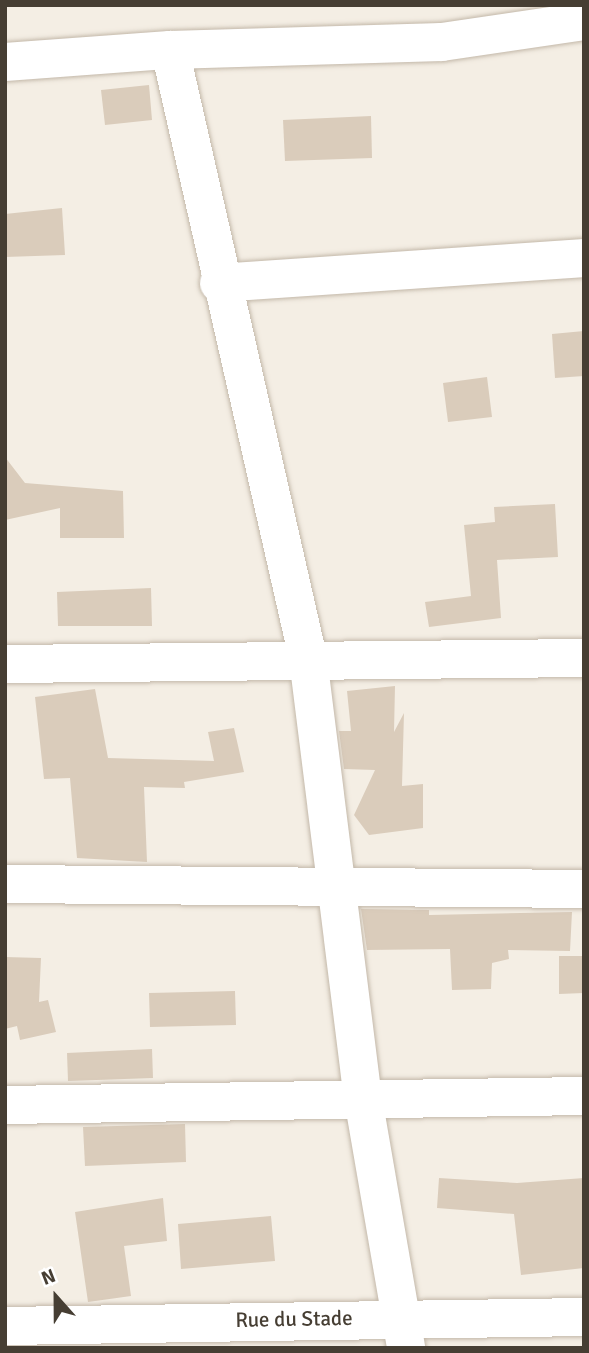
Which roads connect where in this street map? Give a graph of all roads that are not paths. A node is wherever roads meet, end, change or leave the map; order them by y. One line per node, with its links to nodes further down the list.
1 (584, 21): 2 (street)
2 (170, 50): 3 (street); 5 (street)
3 (5, 62)
4 (584, 258): 5 (street)
5 (219, 283): 6 (street)
6 (308, 658): 7 (street); 8 (street); 10 (street)
7 (584, 658)
8 (5, 664)
9 (5, 884): 10 (street)
10 (334, 889): 11 (street); 13 (street)
11 (584, 889)
12 (584, 1096): 13 (street)
13 (363, 1098): 14 (street); 17 (street)
14 (5, 1105)
15 (584, 1317): 17 (street, Rue du Stade)
16 (5, 1326): 17 (street, Rue du Stade)
17 (402, 1332)

